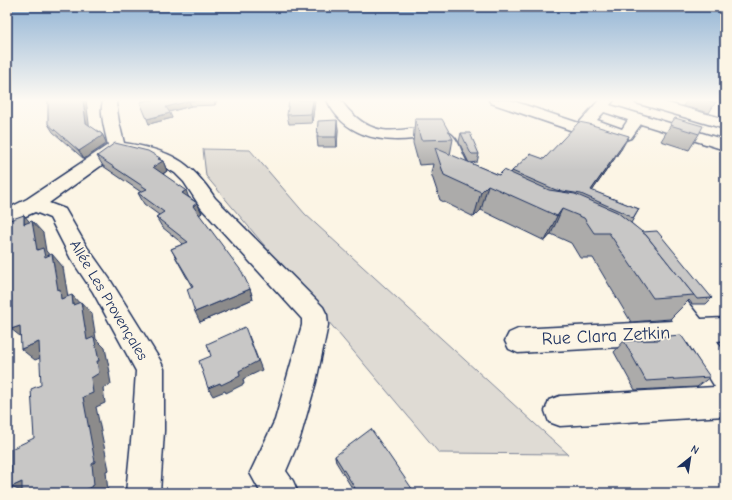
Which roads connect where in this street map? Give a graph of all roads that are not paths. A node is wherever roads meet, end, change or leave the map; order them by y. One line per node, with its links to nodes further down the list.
1 (111, 123): 9 (street)
2 (353, 123): 10 (street)
3 (568, 123): 4 (street)
4 (586, 123)
5 (591, 123): 6 (street)
6 (634, 123)
7 (655, 123): 8 (street)
8 (725, 145)
9 (117, 147): 11 (street); 20 (street)
10 (488, 183)
11 (34, 204): 12 (street); 21 (street, Allée Les Provençales)
12 (7, 217)
13 (650, 271): 15 (street, Rue Clara Zetkin)
14 (725, 329): 15 (street, Rue Clara Zetkin)
15 (694, 331): 16 (street, Rue Clara Zetkin); 17 (street, Rue Clara Zetkin)
16 (518, 341)
17 (725, 377)
18 (725, 401): 19 (street)
19 (560, 411)
20 (274, 483)
21 (143, 493)

